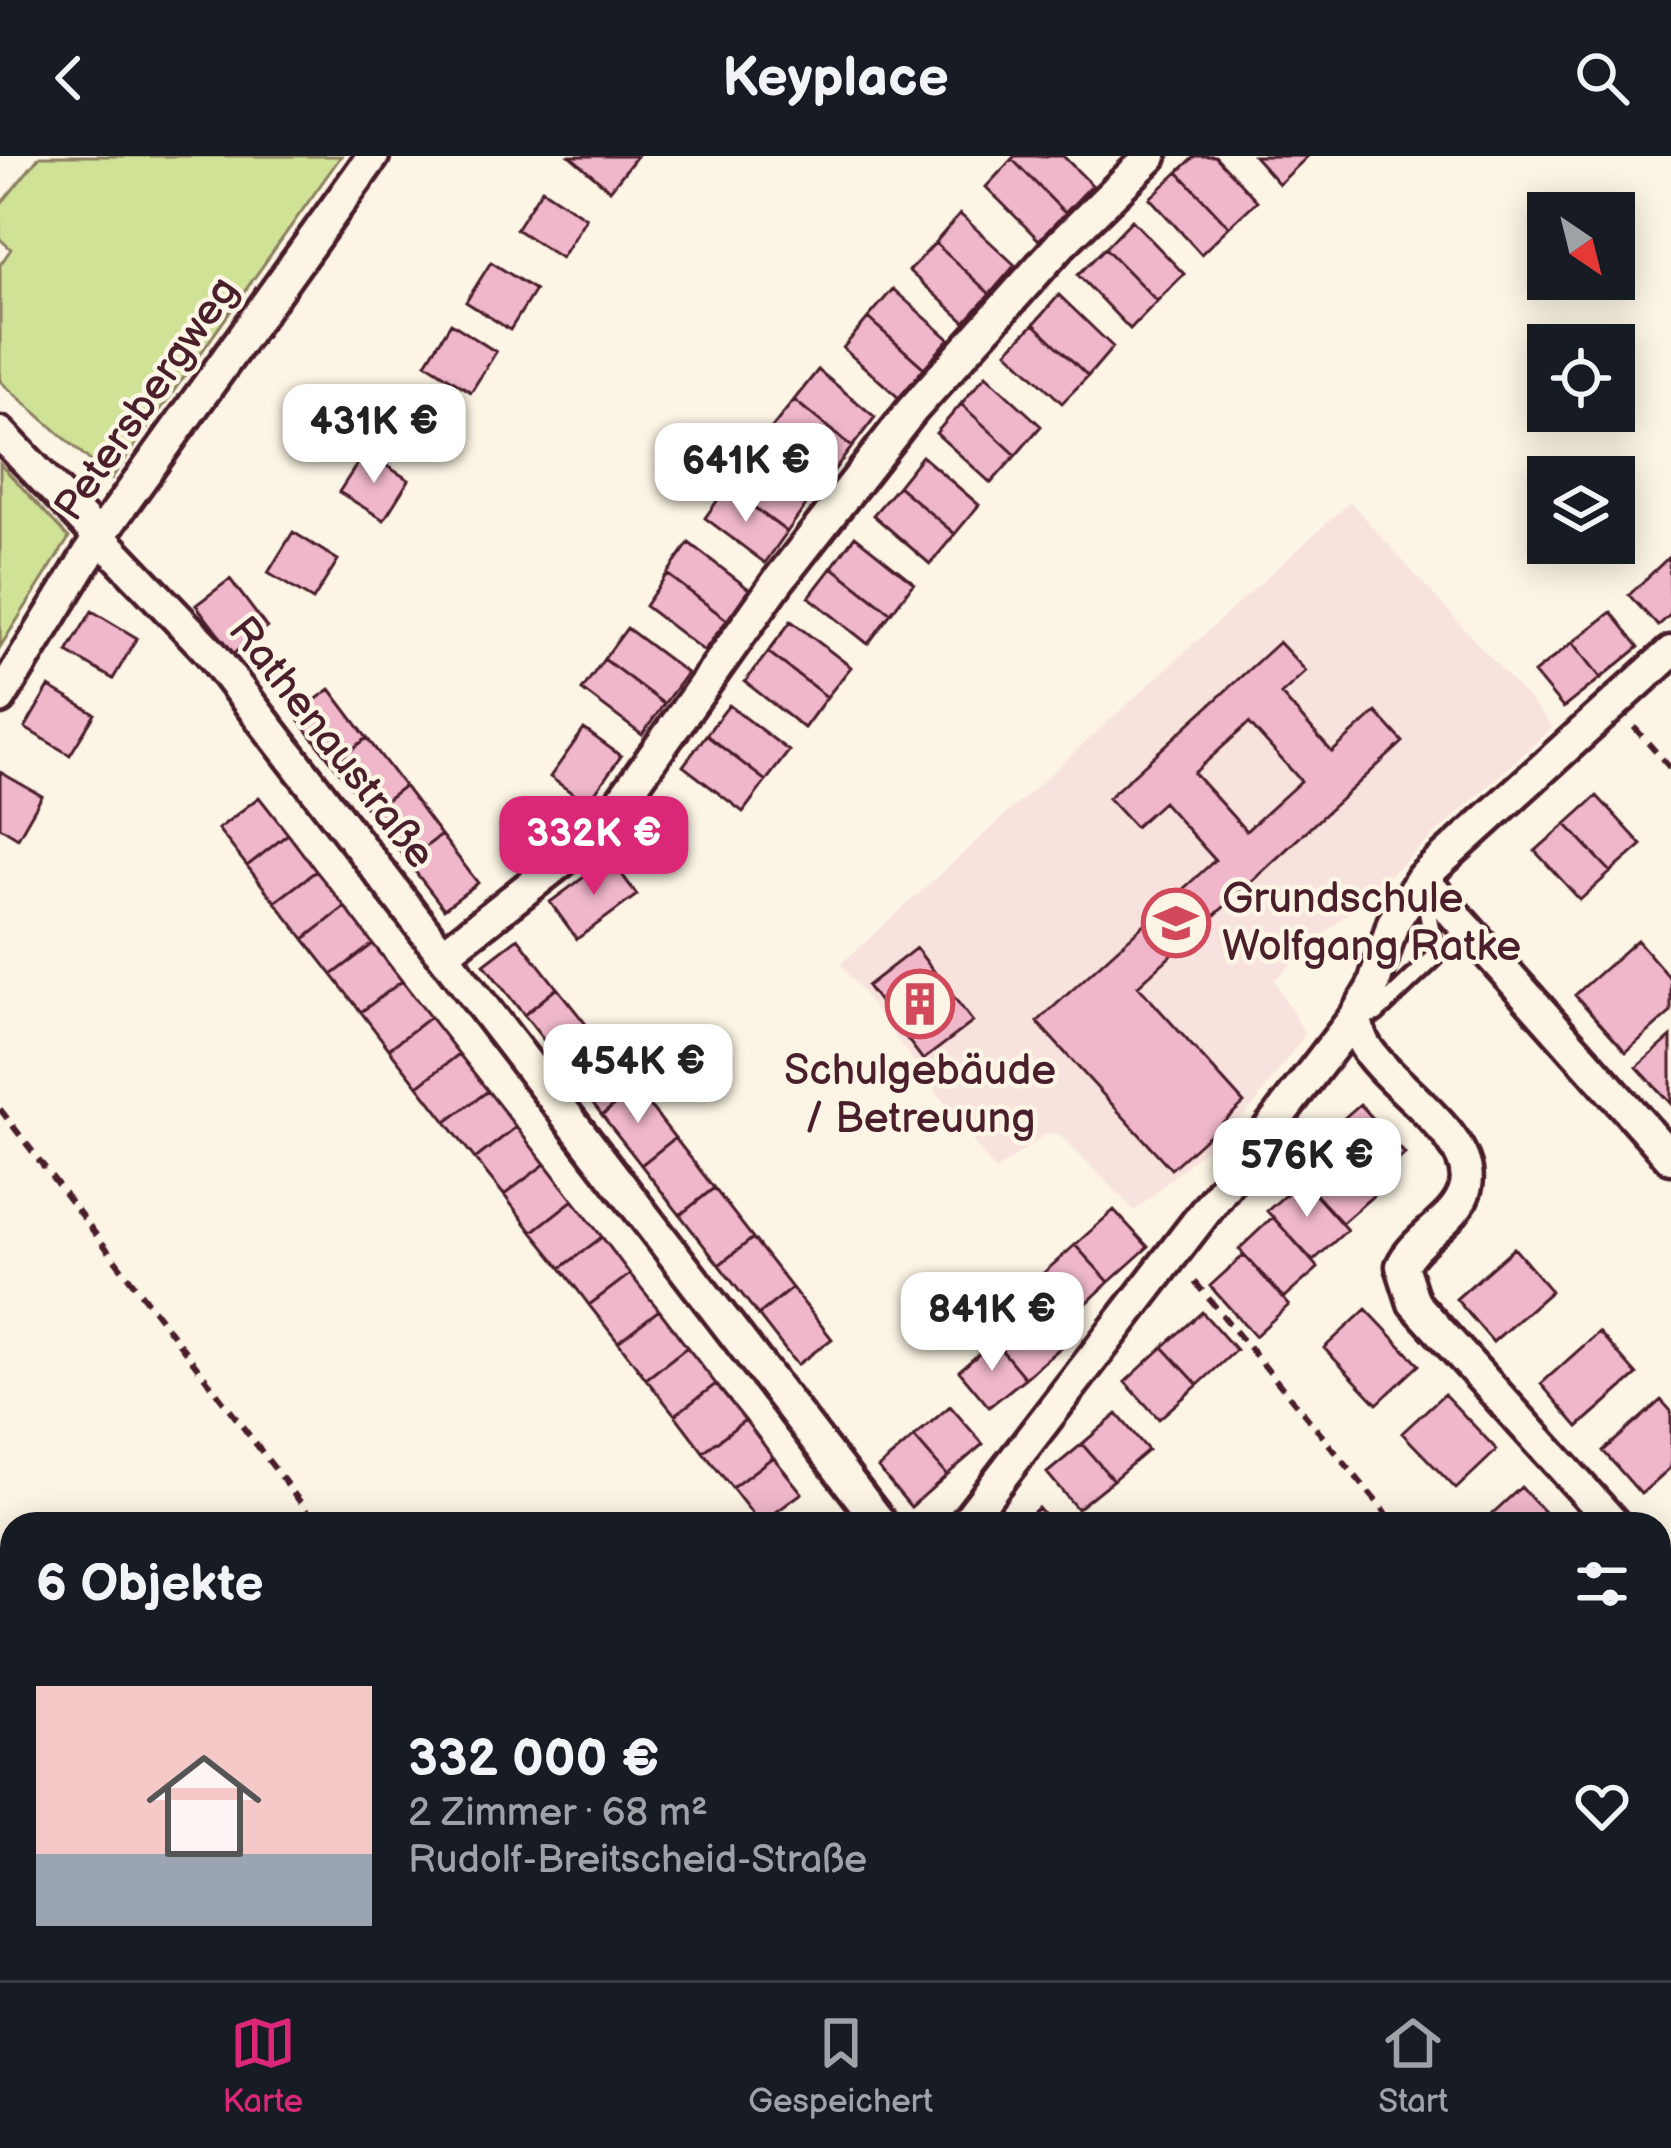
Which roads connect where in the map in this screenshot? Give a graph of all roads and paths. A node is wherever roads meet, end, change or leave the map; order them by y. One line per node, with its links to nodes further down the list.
1 (373, 156): 4 (street, Petersbergweg)
2 (1151, 156): 10 (street)
3 (0, 433): 4 (street, Rathenaustraße)
4 (98, 537): 6 (street, Petersbergweg); 10 (street, Rathenaustraße)
5 (1671, 652): 7 (street)
6 (0, 698)
7 (1612, 704): 8 (path); 9 (street)
8 (1671, 770)
9 (1422, 878): 11 (street); 11 (lane); 13 (street)
10 (444, 954): 16 (street, Rathenaustraße)
11 (1355, 1017): 14 (street); 19 (street)
12 (0, 1108): 15 (path)
13 (1671, 1158)
14 (1172, 1255): 17 (street); 18 (path)
15 (308, 1512)
16 (872, 1512)
17 (973, 1512)
18 (1385, 1512)
19 (1604, 1512)

